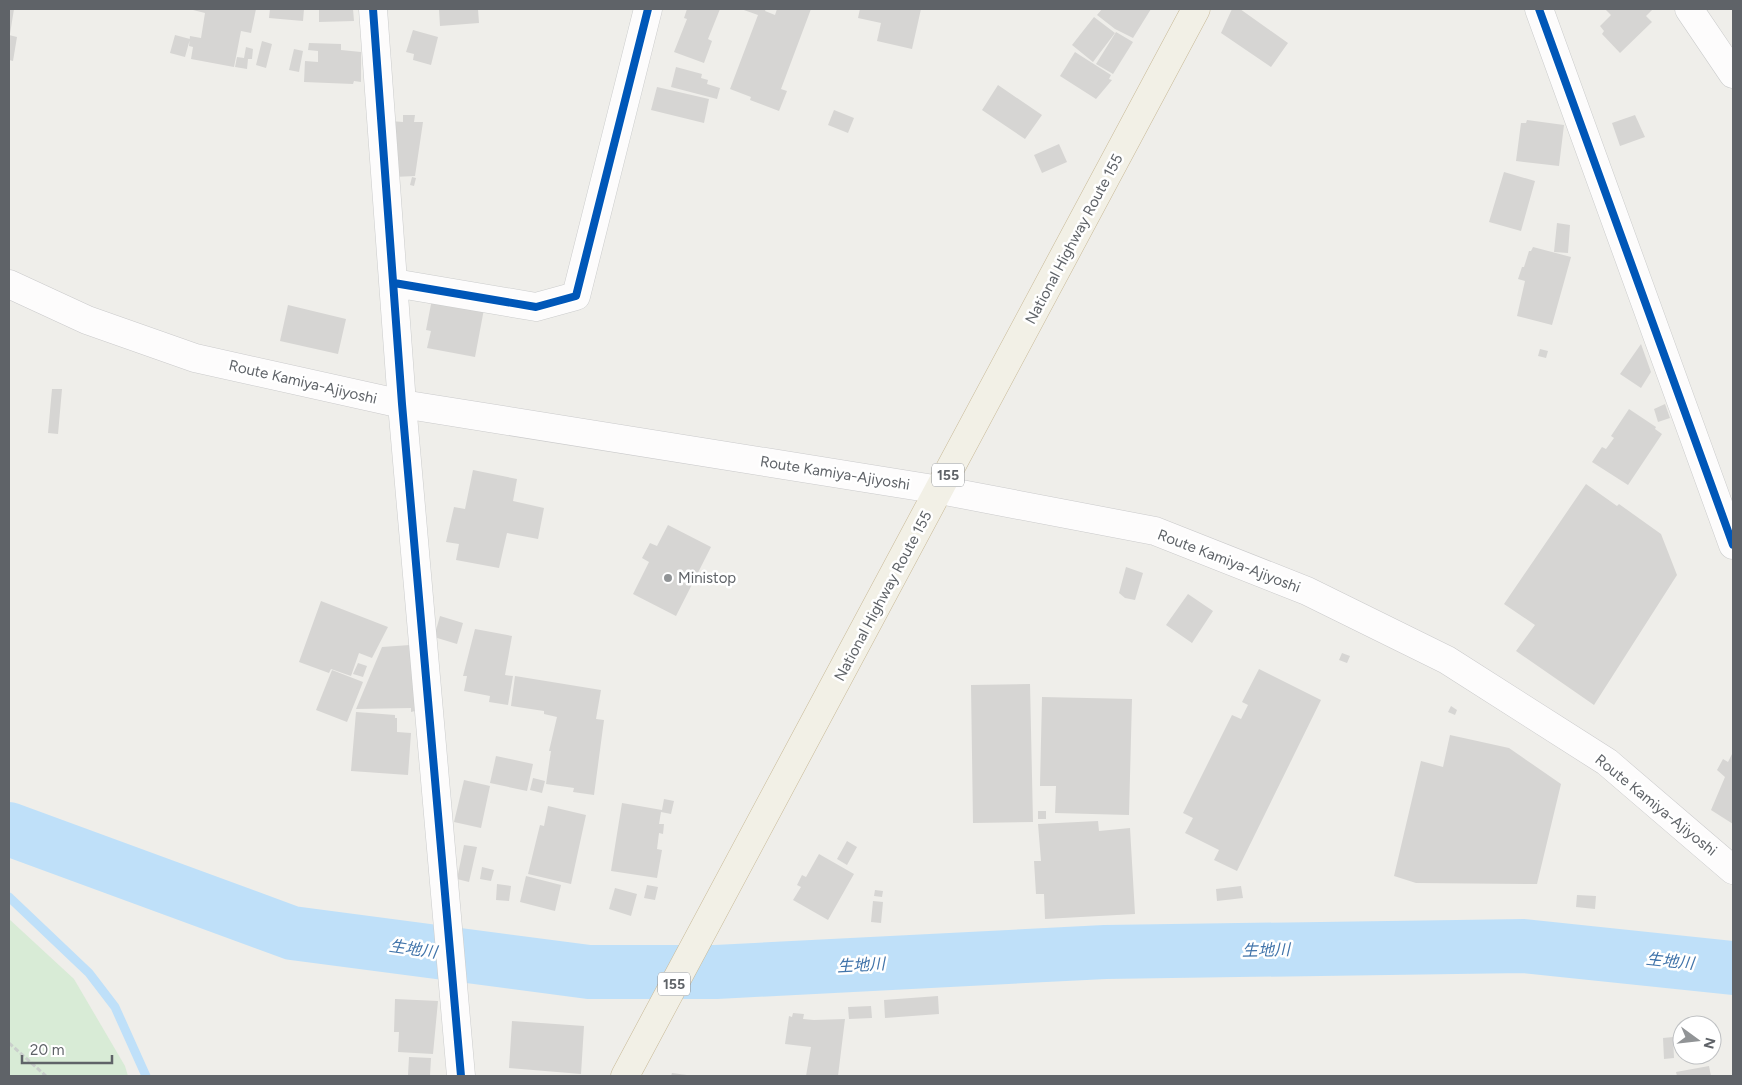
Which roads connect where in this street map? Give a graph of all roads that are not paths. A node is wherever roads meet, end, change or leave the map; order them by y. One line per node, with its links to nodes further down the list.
1 (373, 9): 7 (street)
2 (648, 9): 7 (street)
3 (1196, 9): 10 (highway, National Highway Route 155 / 155)
4 (1539, 9): 11 (street)
5 (1689, 9): 6 (street)
6 (1733, 74)
7 (394, 283): 9 (street)
8 (9, 284): 9 (street, Route Kamiya-Ajiyoshi)
9 (402, 404): 10 (street, Route Kamiya-Ajiyoshi); 13 (street)
10 (940, 490): 12 (street, Route Kamiya-Ajiyoshi); 14 (highway, National Highway Route 155 / 155)
11 (1733, 545)
12 (1733, 870)
13 (461, 1076)
14 (625, 1076)

